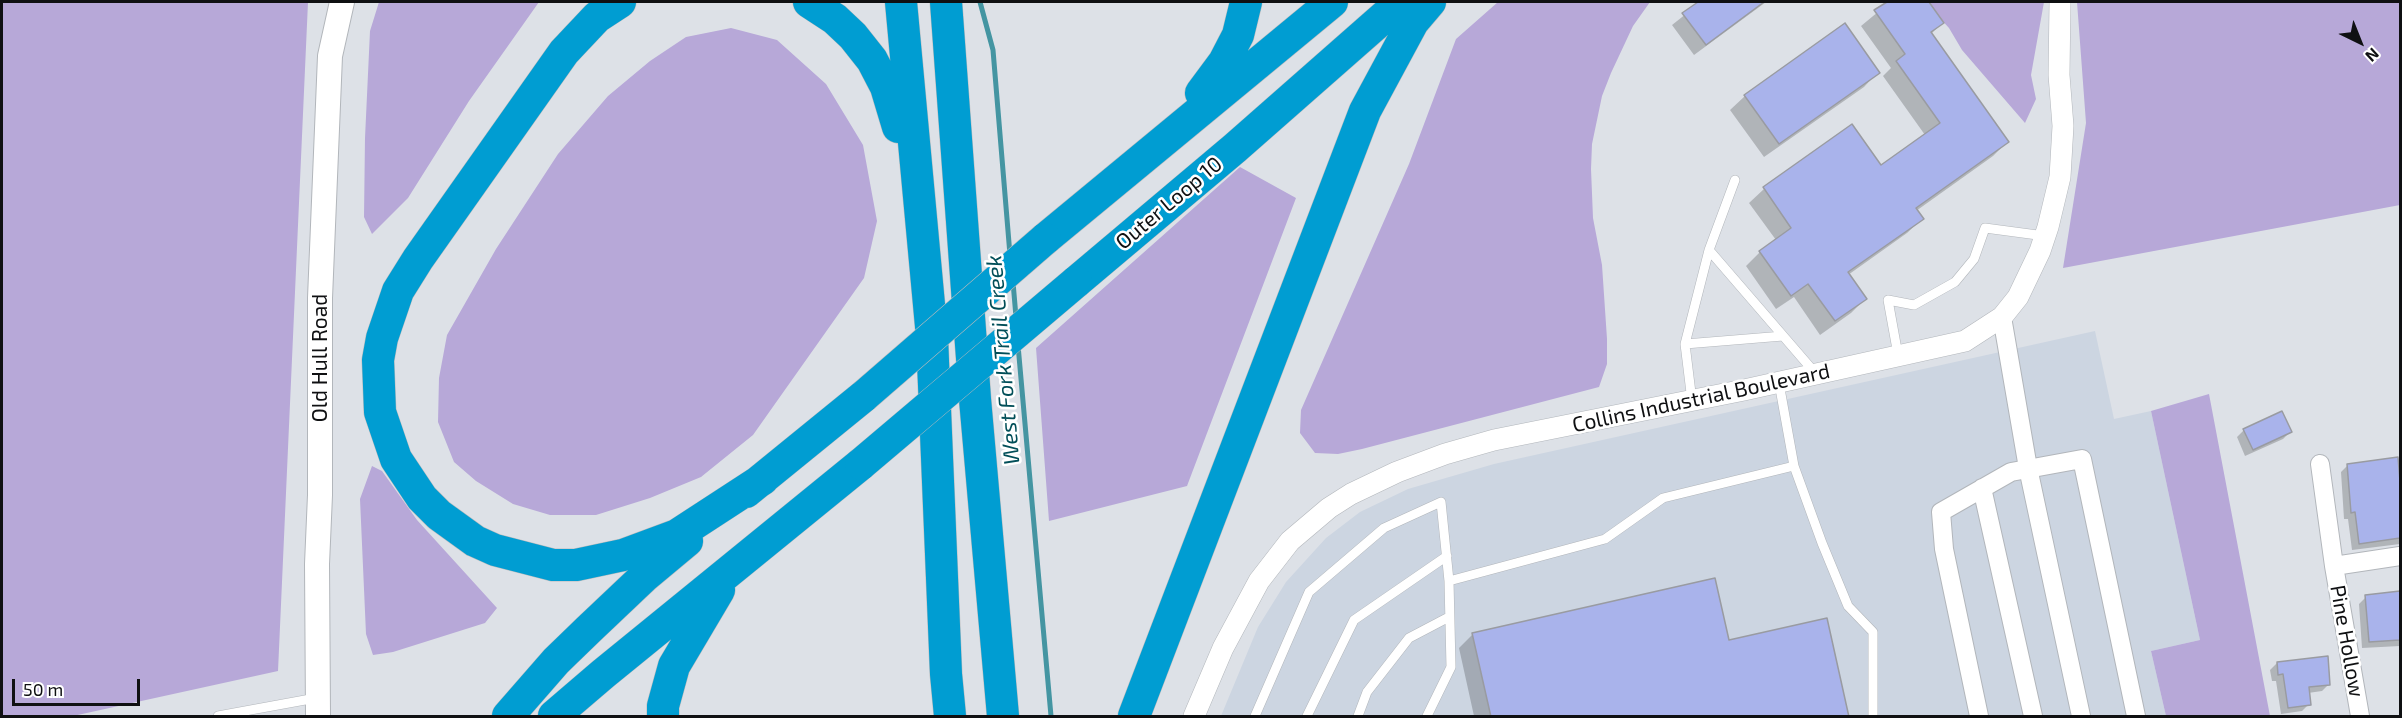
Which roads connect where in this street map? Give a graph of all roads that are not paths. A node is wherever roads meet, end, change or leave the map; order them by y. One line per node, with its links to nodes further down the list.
1 (342, 2): 35 (main road, Old Hull Road)
2 (620, 2): 26 (highway)
3 (809, 2): 13 (highway)
4 (901, 2): 13 (highway)
5 (946, 2): 42 (highway)
6 (1246, 2): 12 (highway)
7 (1332, 2): 12 (highway)
8 (1401, 2): 31 (highway, Outer Loop 10, bridge)
9 (1430, 2): 43 (highway)
10 (2060, 2): 14 (street, Collins Industrial Boulevard)
11 (1735, 180): 15 (lane)
12 (1111, 182): 26 (highway, bridge)
13 (921, 227): 34 (highway)
14 (2045, 236): 16 (street, Collins Industrial Boulevard); 19 (lane)
15 (1709, 250): 17 (lane); 18 (lane)
16 (2002, 317): 19 (street, Collins Industrial Boulevard); 25 (street)
17 (1783, 336): 18 (lane); 20 (lane)
18 (1685, 344): 22 (lane)
19 (1898, 356): 20 (street, Collins Industrial Boulevard)
20 (1816, 374): 21 (street, Collins Industrial Boulevard)
21 (1779, 383): 22 (street, Collins Industrial Boulevard); 24 (lane)
22 (1692, 401): 44 (street, Collins Industrial Boulevard)
23 (2320, 464): 30 (street, Pine Hollow)
24 (1794, 466): 32 (lane); 49 (lane)
25 (2028, 468): 27 (street); 52 (street); 53 (street)
26 (763, 479): 37 (highway)
27 (1982, 488): 50 (street); 51 (street)
28 (1447, 556): 32 (lane); 45 (lane); 46 (lane)
29 (2400, 556): 30 (street, Pine Hollow)
30 (2334, 566): 54 (street, Pine Hollow)
31 (730, 572): 38 (highway, Outer Loop 10); 39 (highway)
32 (1449, 581): 33 (lane)
33 (1449, 616): 47 (lane); 48 (lane)
34 (945, 674): 40 (highway); 41 (highway)
35 (318, 707): 36 (lane)
36 (218, 717)
37 (508, 717)
38 (554, 717)
39 (663, 717)
40 (939, 717)
41 (950, 717)
42 (1003, 717)
43 (1134, 717)
44 (1194, 717)
45 (1255, 717)
46 (1307, 717)
47 (1358, 717)
48 (1427, 717)
49 (1873, 717)
50 (1979, 717)
51 (2032, 717)
52 (2081, 717)
53 (2136, 717)
54 (2360, 717)

